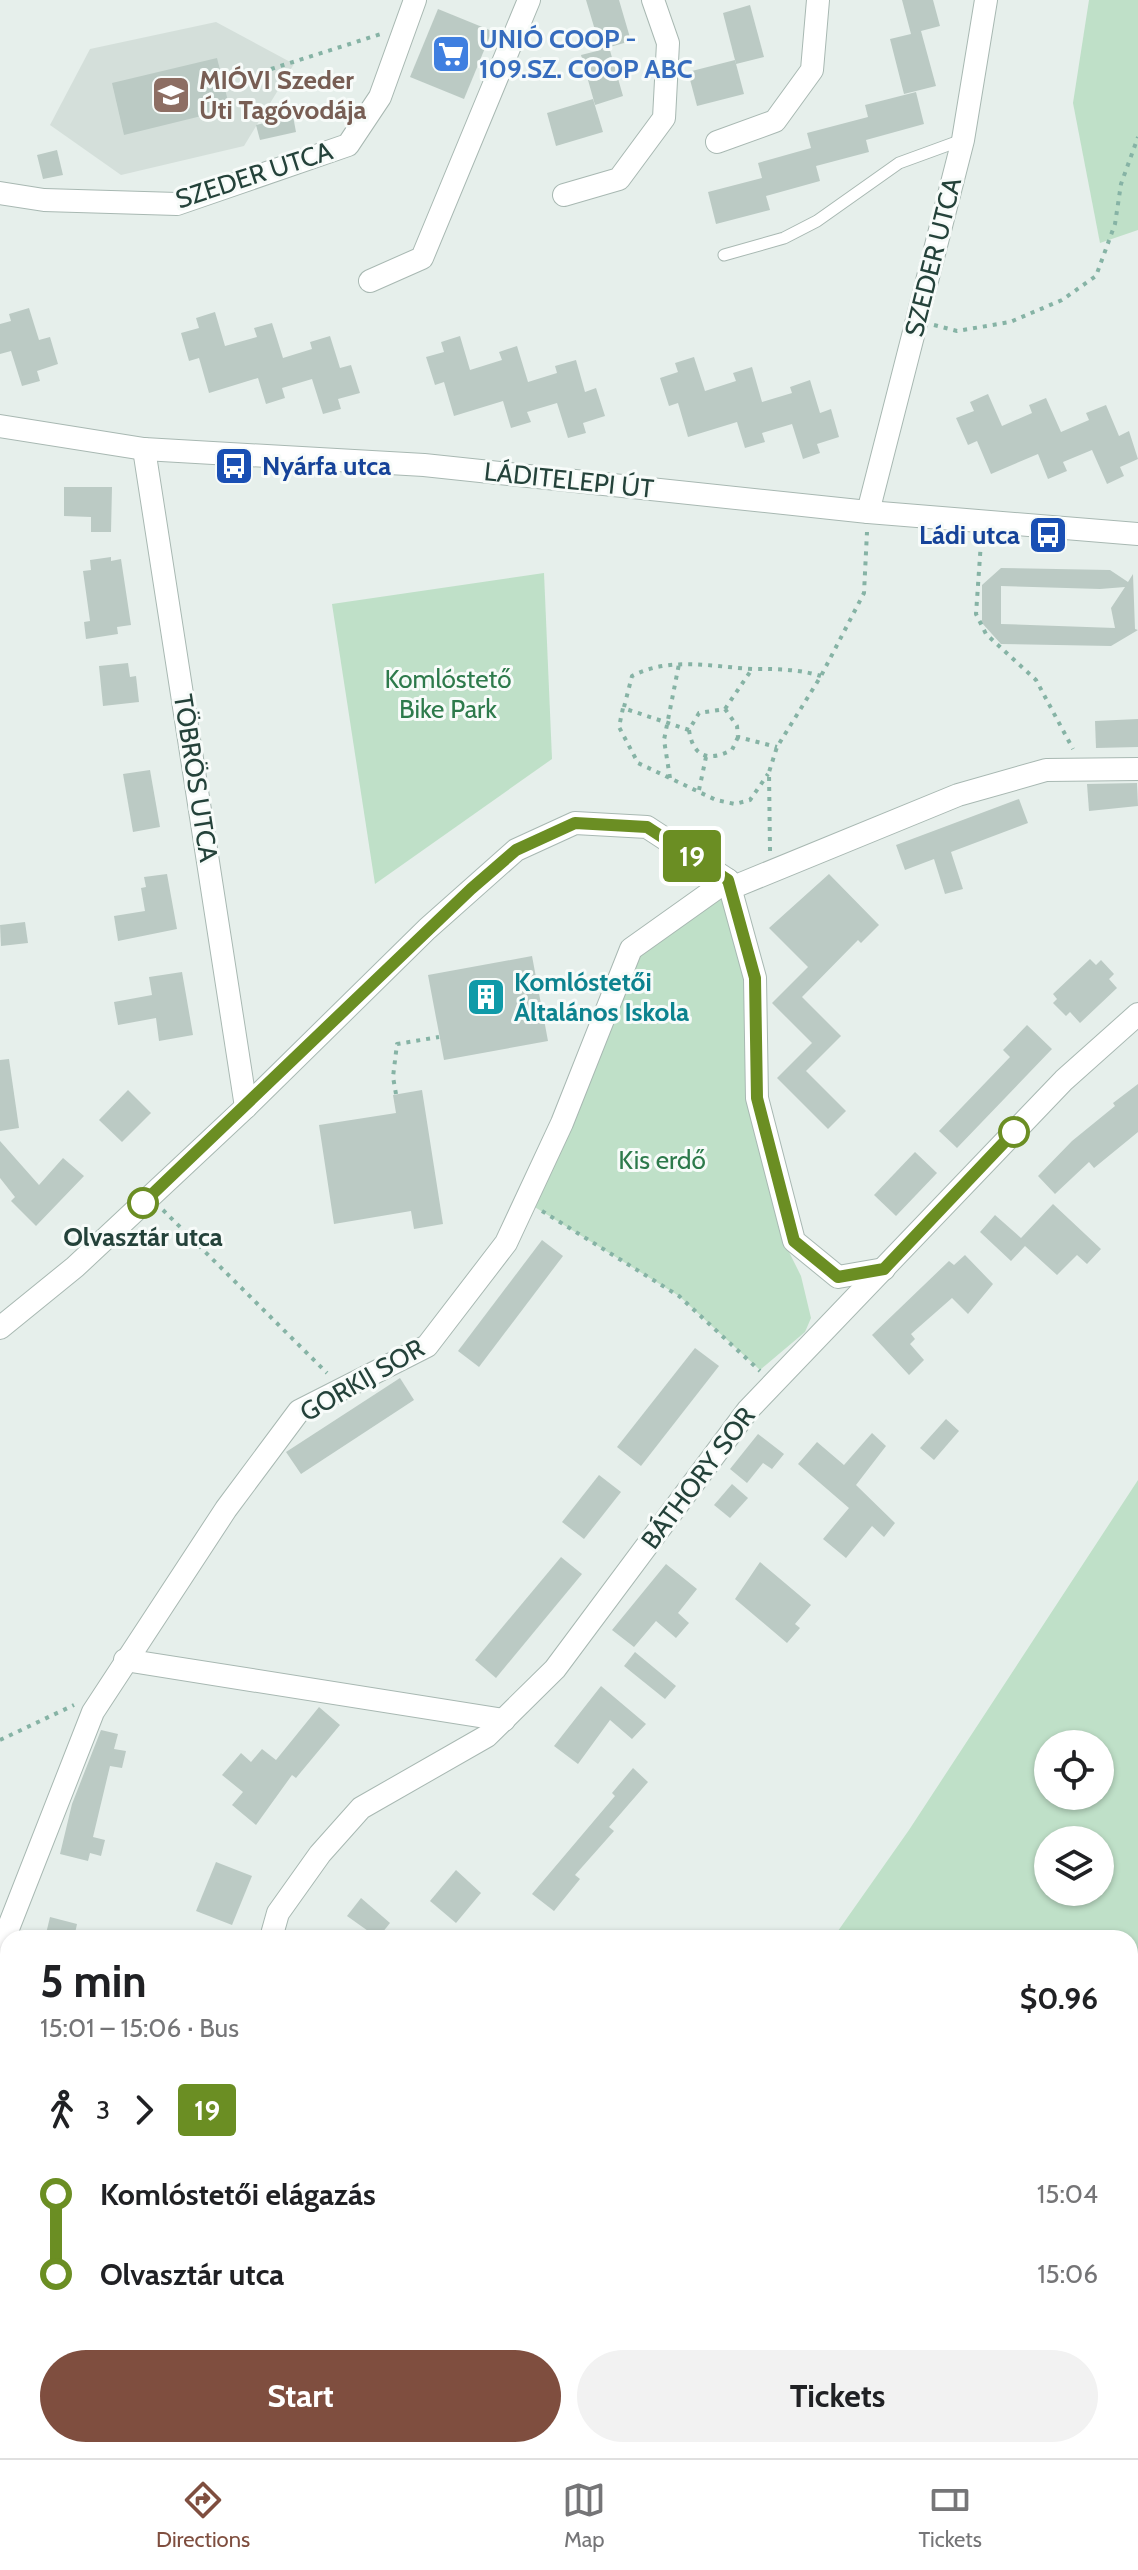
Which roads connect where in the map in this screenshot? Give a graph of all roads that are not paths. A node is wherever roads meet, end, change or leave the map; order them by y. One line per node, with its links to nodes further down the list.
1 (415, 0): 8 (street, SZEDER UTCA)
2 (529, 0): 11 (street)
3 (653, 0): 9 (street)
4 (818, 0): 7 (street)
5 (986, 0): 6 (street, SZEDER UTCA)
6 (963, 140): 10 (lane); 14 (street, SZEDER UTCA)
7 (717, 142)
8 (0, 193)
9 (564, 195)
10 (724, 255)
11 (370, 281)
12 (0, 426): 13 (street, LÁDITELEPI ÚT)
13 (144, 449): 14 (street, LÁDITELEPI ÚT); 19 (street, TÖBRÖS UTCA)
14 (868, 512): 15 (street, LÁDITELEPI ÚT)
15 (1138, 534)
16 (1138, 769): 17 (street, GORKIJ SOR)
17 (730, 884): 19 (street); 20 (street); 22 (street, GORKIJ SOR)
18 (1138, 1014): 20 (street, BÁTHORY SOR)
19 (246, 1107): 21 (street)
20 (884, 1269): 23 (street, BÁTHORY SOR)
21 (0, 1328)
22 (125, 1660): 23 (street); 24 (street, GORKIJ SOR)
23 (504, 1720): 25 (street, BÁTHORY SOR)
24 (7, 1930)
25 (273, 1930)

